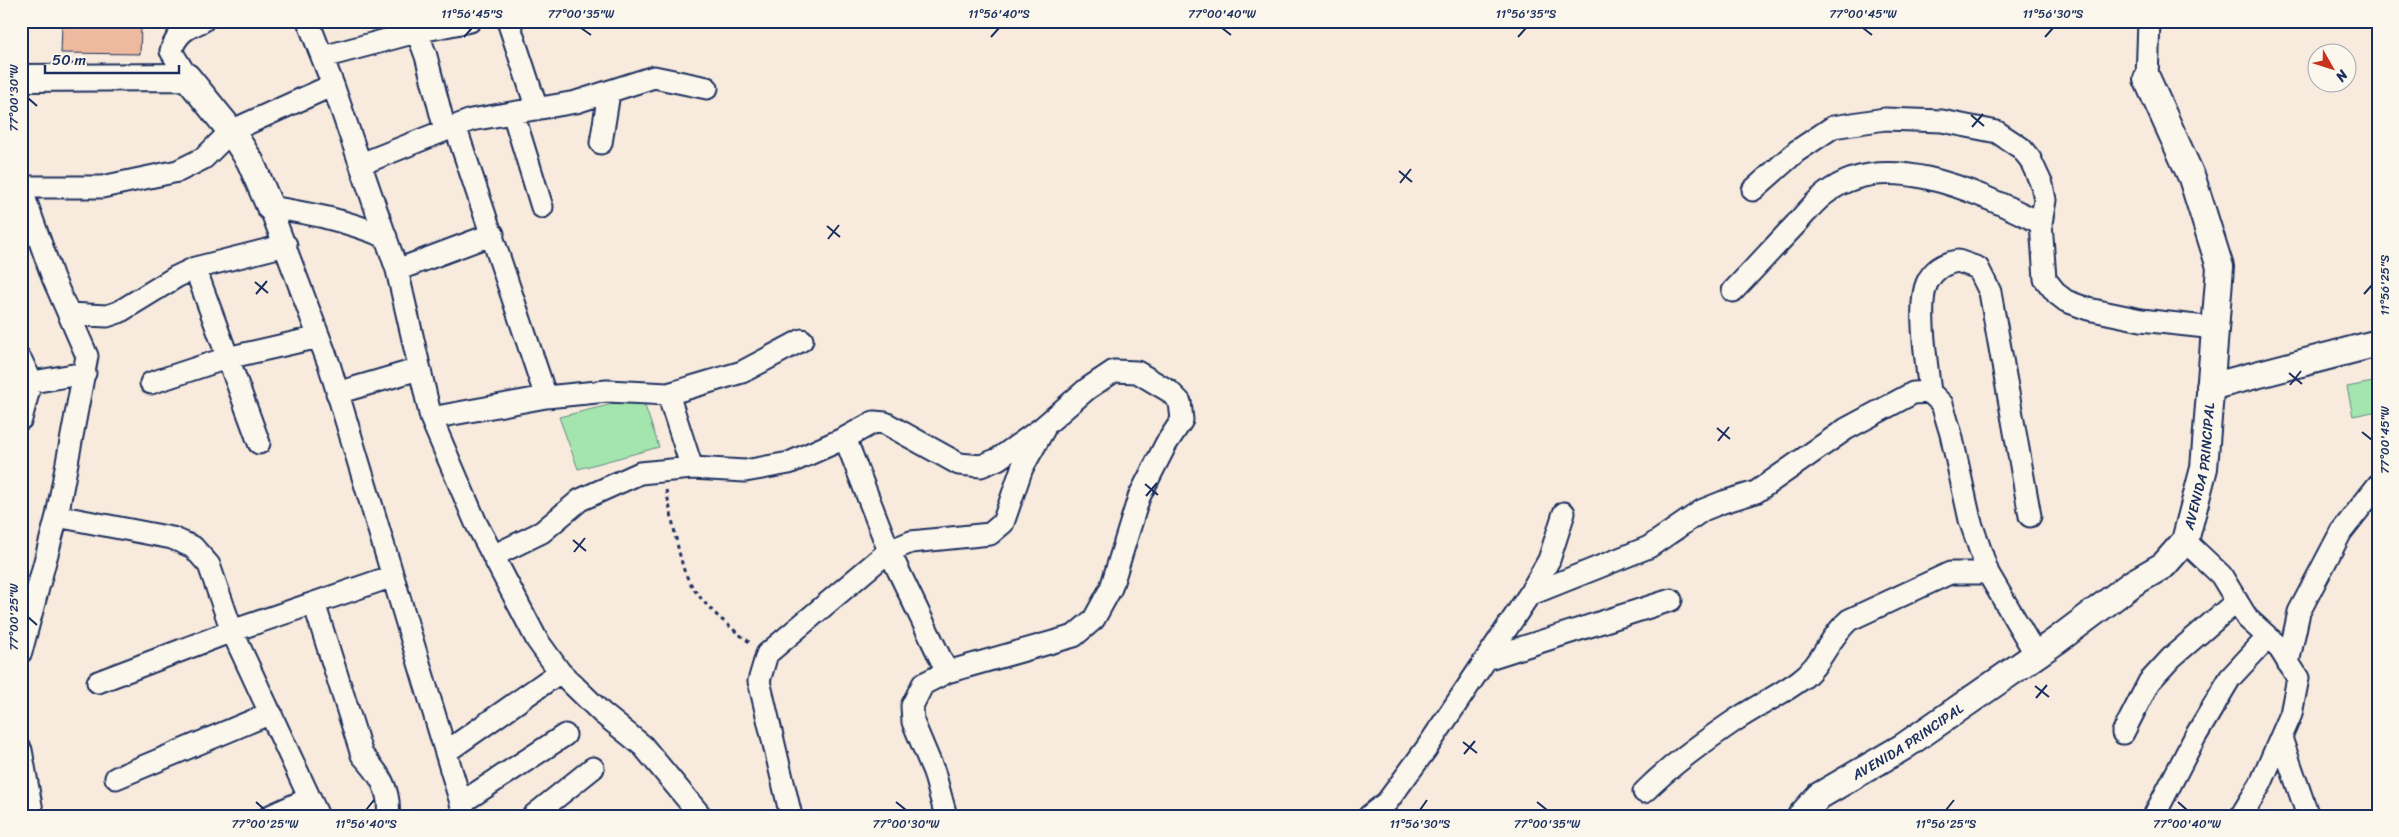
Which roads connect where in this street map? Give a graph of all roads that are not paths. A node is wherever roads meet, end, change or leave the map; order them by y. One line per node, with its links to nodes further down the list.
1 (203, 21): 8 (street)
2 (308, 21): 7 (street)
3 (470, 21): 6 (street)
4 (508, 21): 14 (street)
5 (2149, 21): 10 (street)
6 (414, 27): 7 (street); 16 (street)
7 (323, 57): 11 (street)
8 (187, 77): 9 (street); 17 (street)
9 (21, 78)
10 (2147, 80): 32 (street, AVENIDA PRINCIPAL)
11 (333, 85): 17 (street); 19 (street)
12 (707, 88): 13 (street)
13 (609, 93): 14 (street); 18 (street)
14 (537, 109): 15 (street)
15 (513, 113): 16 (street); 22 (street)
16 (450, 128): 19 (street); 25 (street)
17 (231, 131): 20 (street); 23 (street)
18 (601, 143)
19 (361, 164): 26 (street)
20 (21, 187): 31 (street)
21 (1753, 190): 24 (street)
22 (542, 206)
23 (270, 207): 26 (street); 27 (street)
24 (2041, 223): 30 (street); 32 (street)
25 (493, 234): 29 (street); 46 (street)
26 (386, 237): 29 (street)
27 (286, 245): 28 (street); 33 (street)
28 (195, 268): 31 (street); 36 (street)
29 (397, 270): 38 (street)
30 (1733, 291)
31 (69, 314): 39 (street)
32 (2215, 328): 42 (street, AVENIDA PRINCIPAL)
33 (319, 337): 36 (street); 44 (street)
34 (802, 340): 45 (street)
35 (2378, 343): 42 (street)
36 (227, 358): 41 (street); 51 (street)
37 (21, 360): 40 (street)
38 (419, 368): 44 (street); 47 (street)
39 (85, 373): 40 (street); 55 (street)
40 (26, 382): 48 (street)
41 (151, 383)
42 (2210, 386): 57 (street, AVENIDA PRINCIPAL)
43 (1930, 392): 56 (street); 60 (street); 62 (street)
44 (338, 393): 61 (street)
45 (668, 394): 46 (street); 52 (street)
46 (546, 397): 47 (street)
47 (430, 418): 59 (street)
48 (21, 419)
49 (1048, 422): 50 (street); 58 (street); 74 (street)
50 (845, 438): 52 (street); 58 (street)
51 (259, 443)
52 (692, 468): 59 (street)
53 (2378, 485): 72 (street)
54 (1564, 513): 62 (street)
55 (57, 516): 66 (street); 67 (street)
56 (2030, 516)
57 (2185, 540): 64 (street); 70 (street, AVENIDA PRINCIPAL)
58 (889, 552): 74 (street); 92 (street)
59 (493, 556): 73 (street)
60 (1988, 574): 70 (street); 84 (street)
61 (393, 576): 65 (street); 81 (street)
62 (1529, 595): 71 (street)
63 (1671, 600): 71 (street)
64 (2237, 601): 68 (street); 77 (street)
65 (314, 603): 67 (street); 89 (street)
66 (26, 612): 69 (street)
67 (232, 631): 75 (street); 76 (street)
68 (2268, 637): 72 (street); 96 (street)
69 (21, 652)
70 (2036, 655): 95 (street, AVENIDA PRINCIPAL)
71 (1486, 659): 94 (street)
72 (2288, 663): 79 (street)
73 (560, 672): 81 (street); 91 (street)
74 (947, 672): 93 (street)
75 (98, 682)
76 (270, 713): 83 (street); 85 (street)
77 (2122, 733)
78 (566, 735): 86 (street)
79 (2281, 738): 97 (street); 98 (street)
80 (21, 750): 87 (street)
81 (446, 752): 86 (street)
82 (593, 768): 90 (street)
83 (116, 778)
84 (1644, 792)
85 (314, 807): 88 (street)
86 (463, 809)
87 (32, 811)
88 (275, 814)
89 (388, 816)
90 (534, 816)
91 (702, 816)
92 (791, 816)
93 (946, 816)
94 (1369, 816)
95 (1801, 816)
96 (2154, 816)
97 (2241, 816)
98 (2308, 816)

